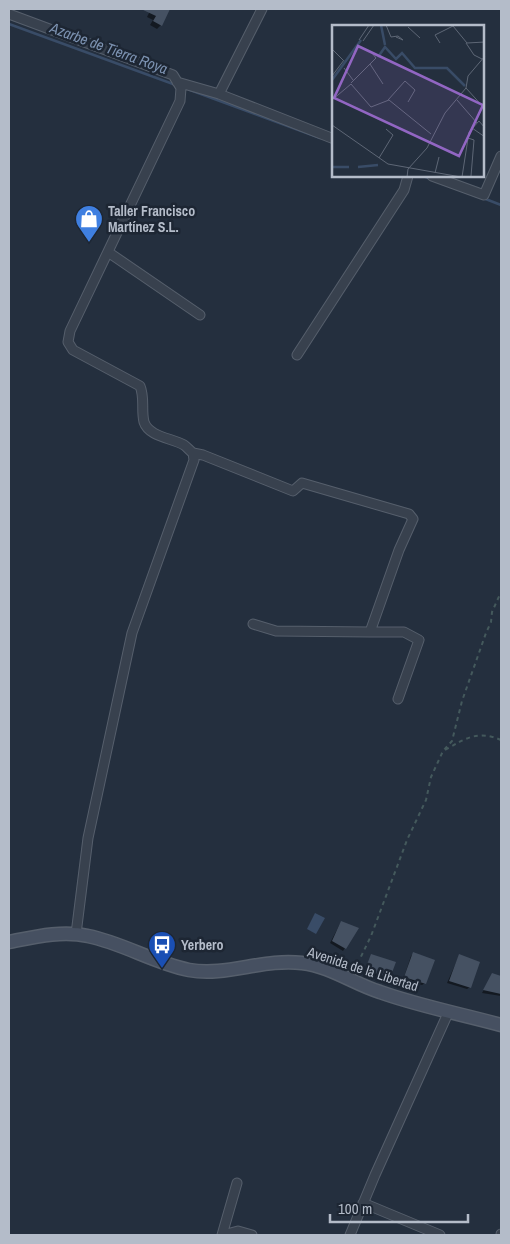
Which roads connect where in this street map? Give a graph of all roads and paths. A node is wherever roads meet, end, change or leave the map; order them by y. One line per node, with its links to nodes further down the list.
1 (262, 9): 4 (street)
2 (9, 14): 3 (street)
3 (177, 82): 4 (street); 9 (street)
4 (219, 94): 5 (street)
5 (332, 138)
6 (501, 156): 8 (street)
7 (407, 178): 11 (street)
8 (437, 178)
9 (108, 252): 10 (street); 12 (street)
10 (200, 315)
11 (297, 355)
12 (193, 454): 15 (street); 19 (street)
13 (501, 592): 18 (path)
14 (253, 624): 15 (street)
15 (370, 632): 16 (street)
16 (398, 699)
17 (501, 740): 18 (path)
18 (443, 751): 21 (path)
19 (76, 934): 20 (main road, Avenida de la Libertad); 21 (main road, Avenida de la Libertad)
20 (9, 942)
21 (349, 980): 22 (main road, Avenida de la Libertad)
22 (449, 1011): 23 (main road, Avenida de la Libertad); 25 (street)
23 (501, 1025)
24 (237, 1183): 26 (street)
25 (363, 1204): 28 (street); 29 (street)
26 (223, 1235): 27 (street)
27 (252, 1235)
28 (350, 1235)
29 (440, 1235)

